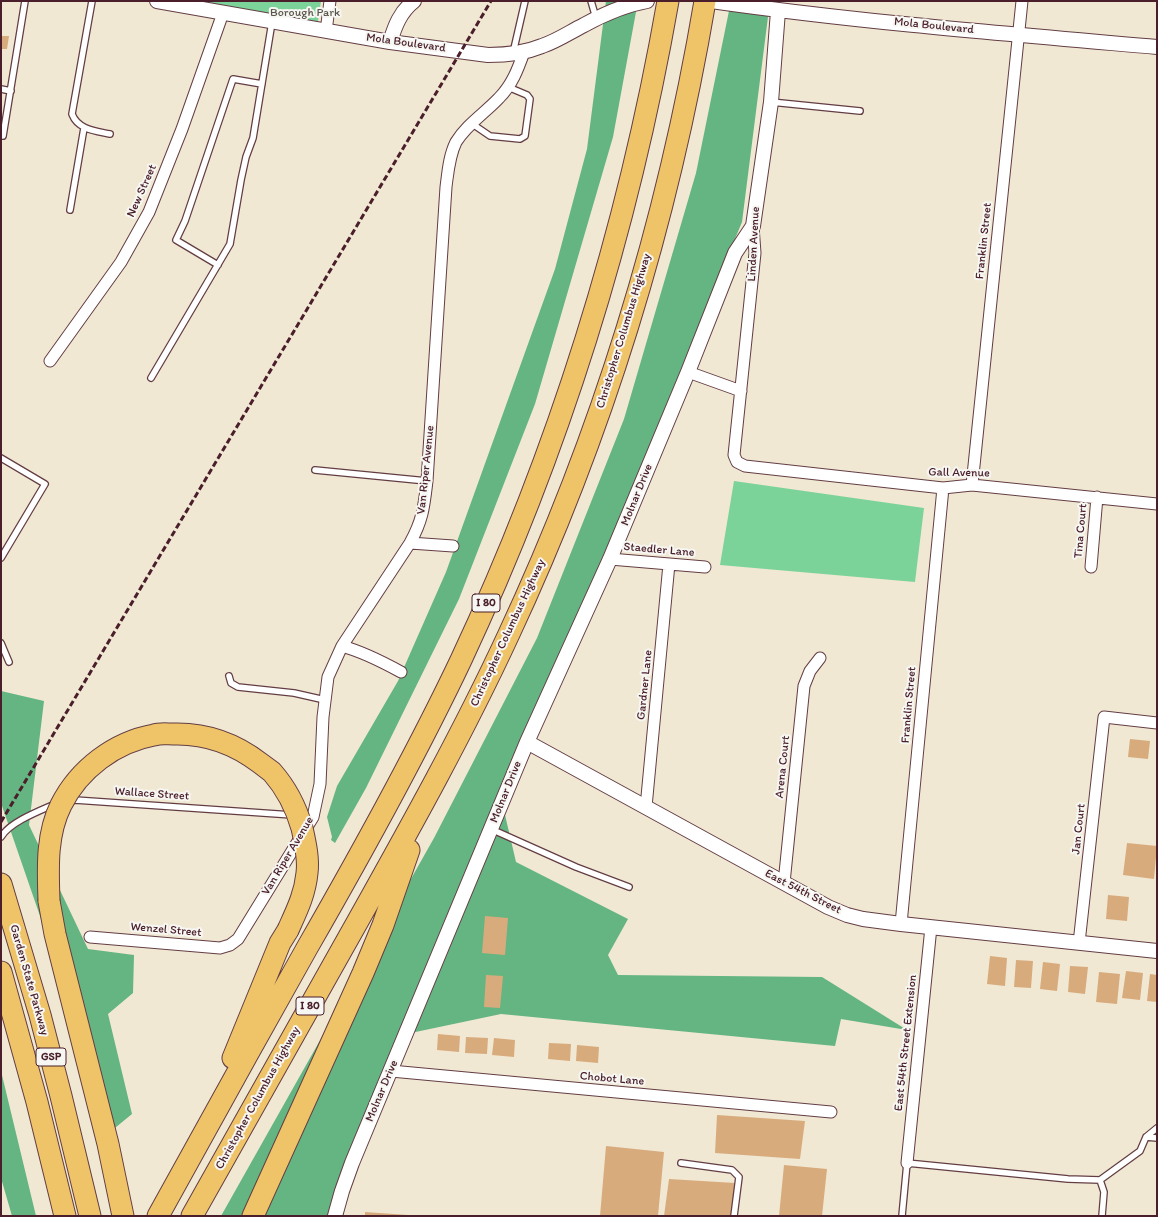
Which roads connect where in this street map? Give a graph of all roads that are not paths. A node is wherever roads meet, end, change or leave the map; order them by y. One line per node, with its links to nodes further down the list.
1 (25, 1): 24 (lane)
2 (92, 1): 28 (lane)
3 (158, 1): 13 (street, Mola Boulevard)
4 (330, 1): 16 (street)
5 (414, 1): 18 (street)
6 (525, 1): 20 (lane)
7 (590, 1): 14 (lane)
8 (647, 1): 14 (street, Mola Boulevard)
9 (1022, 1): 17 (street, Franklin Street)
10 (779, 6): 11 (street, Mola Boulevard); 17 (street, Mola Boulevard); 25 (street, Linden Avenue)
11 (706, 7): 62 (highway, Christopher Columbus Highway / I 80)
12 (667, 9): 83 (highway, I 80)
13 (223, 13): 15 (street, Mola Boulevard); 34 (street, New Street)
14 (596, 18): 20 (street, Mola Boulevard)
15 (272, 21): 16 (street, Mola Boulevard); 21 (lane)
16 (326, 31): 18 (street, Mola Boulevard)
17 (1018, 35): 19 (street, Mola Boulevard); 42 (street, Franklin Street)
18 (390, 42): 20 (street, Mola Boulevard)
19 (1157, 47)
20 (519, 53): 22 (street, Van Riper Avenue)
21 (262, 84): 33 (lane); 33 (lane)
22 (508, 87): 27 (street, Van Riper Avenue); 27 (lane)
23 (1, 89): 24 (lane)
24 (11, 91): 30 (lane)
25 (771, 102): 26 (lane); 32 (street, Linden Avenue)
26 (860, 110)
27 (471, 123): 41 (street, Van Riper Avenue)
28 (84, 128): 29 (lane); 31 (lane)
29 (110, 134)
30 (2, 136)
31 (70, 210)
32 (752, 226): 35 (street, Molnar Drive); 37 (street, Linden Avenue)
33 (218, 266): 36 (lane)
34 (50, 361)
35 (688, 372): 37 (street); 49 (street, Molnar Drive)
36 (151, 378)
37 (741, 391): 39 (street, Linden Avenue)
38 (1, 458): 48 (lane)
39 (737, 462): 43 (street, Gall Avenue)
40 (316, 470): 41 (lane)
41 (427, 480): 46 (street, Van Riper Avenue)
42 (972, 485): 43 (street, Gall Avenue); 44 (street, Gall Avenue)
43 (943, 488): 70 (street, Franklin Street)
44 (1097, 497): 45 (street, Gall Avenue); 51 (street, Tina Court)
45 (1157, 504)
46 (410, 543): 47 (street); 54 (street, Van Riper Avenue)
47 (453, 546)
48 (1, 558)
49 (610, 559): 50 (street, Staedler Lane); 61 (street, Molnar Drive)
50 (669, 564): 52 (street, Staedler Lane); 63 (street, Gardner Lane)
51 (1091, 566)
52 (705, 567)
53 (1, 643): 56 (lane)
54 (342, 646): 57 (street); 59 (street, Van Riper Avenue)
55 (820, 658): 67 (street, Arena Court)
56 (9, 662)
57 (400, 672)
58 (229, 676): 59 (lane)
59 (325, 700): 64 (street, Van Riper Avenue)
60 (1157, 722): 74 (street, Jan Court)
61 (527, 742): 63 (street, East 54th Street); 65 (street, Molnar Drive)
62 (427, 797): 78 (highway); 91 (highway, Christopher Columbus Highway / I 80)
63 (646, 807): 67 (street, East 54th Street)
64 (313, 817): 66 (lane, Wallace Street); 73 (street, Van Riper Avenue)
65 (491, 829): 68 (lane); 77 (street, Molnar Drive)
66 (1, 837)
67 (784, 883): 70 (street, East 54th Street)
68 (629, 887)
69 (3, 892): 88 (highway, Garden State Parkway / GSP)
70 (901, 924): 71 (street, East 54th Street)
71 (931, 927): 74 (street, East 54th Street); 85 (street, East 54th Street Extension)
72 (90, 937): 73 (street, Wenzel Street)
73 (238, 939)
74 (1079, 943): 75 (street, East 54th Street)
75 (1157, 951)
76 (1, 972): 87 (highway, Garden State Parkway / GSP)
77 (391, 1071): 79 (street, Chobot Lane); 94 (street, Molnar Drive)
78 (318, 1074): 92 (highway); 93 (highway)
79 (831, 1112)
80 (1157, 1128): 81 (lane)
81 (1146, 1137): 82 (lane); 86 (lane)
82 (1157, 1138)
83 (197, 1145): 89 (highway, bridge); 90 (highway, I 80)
84 (681, 1163): 95 (lane)
85 (907, 1163): 86 (lane); 96 (lane)
86 (1100, 1180): 97 (lane)
87 (65, 1216)
88 (90, 1216)
89 (123, 1216)
90 (158, 1216)
91 (192, 1216)
92 (253, 1216)
93 (260, 1216)
94 (336, 1216)
95 (734, 1216)
96 (902, 1216)
97 (1102, 1216)

